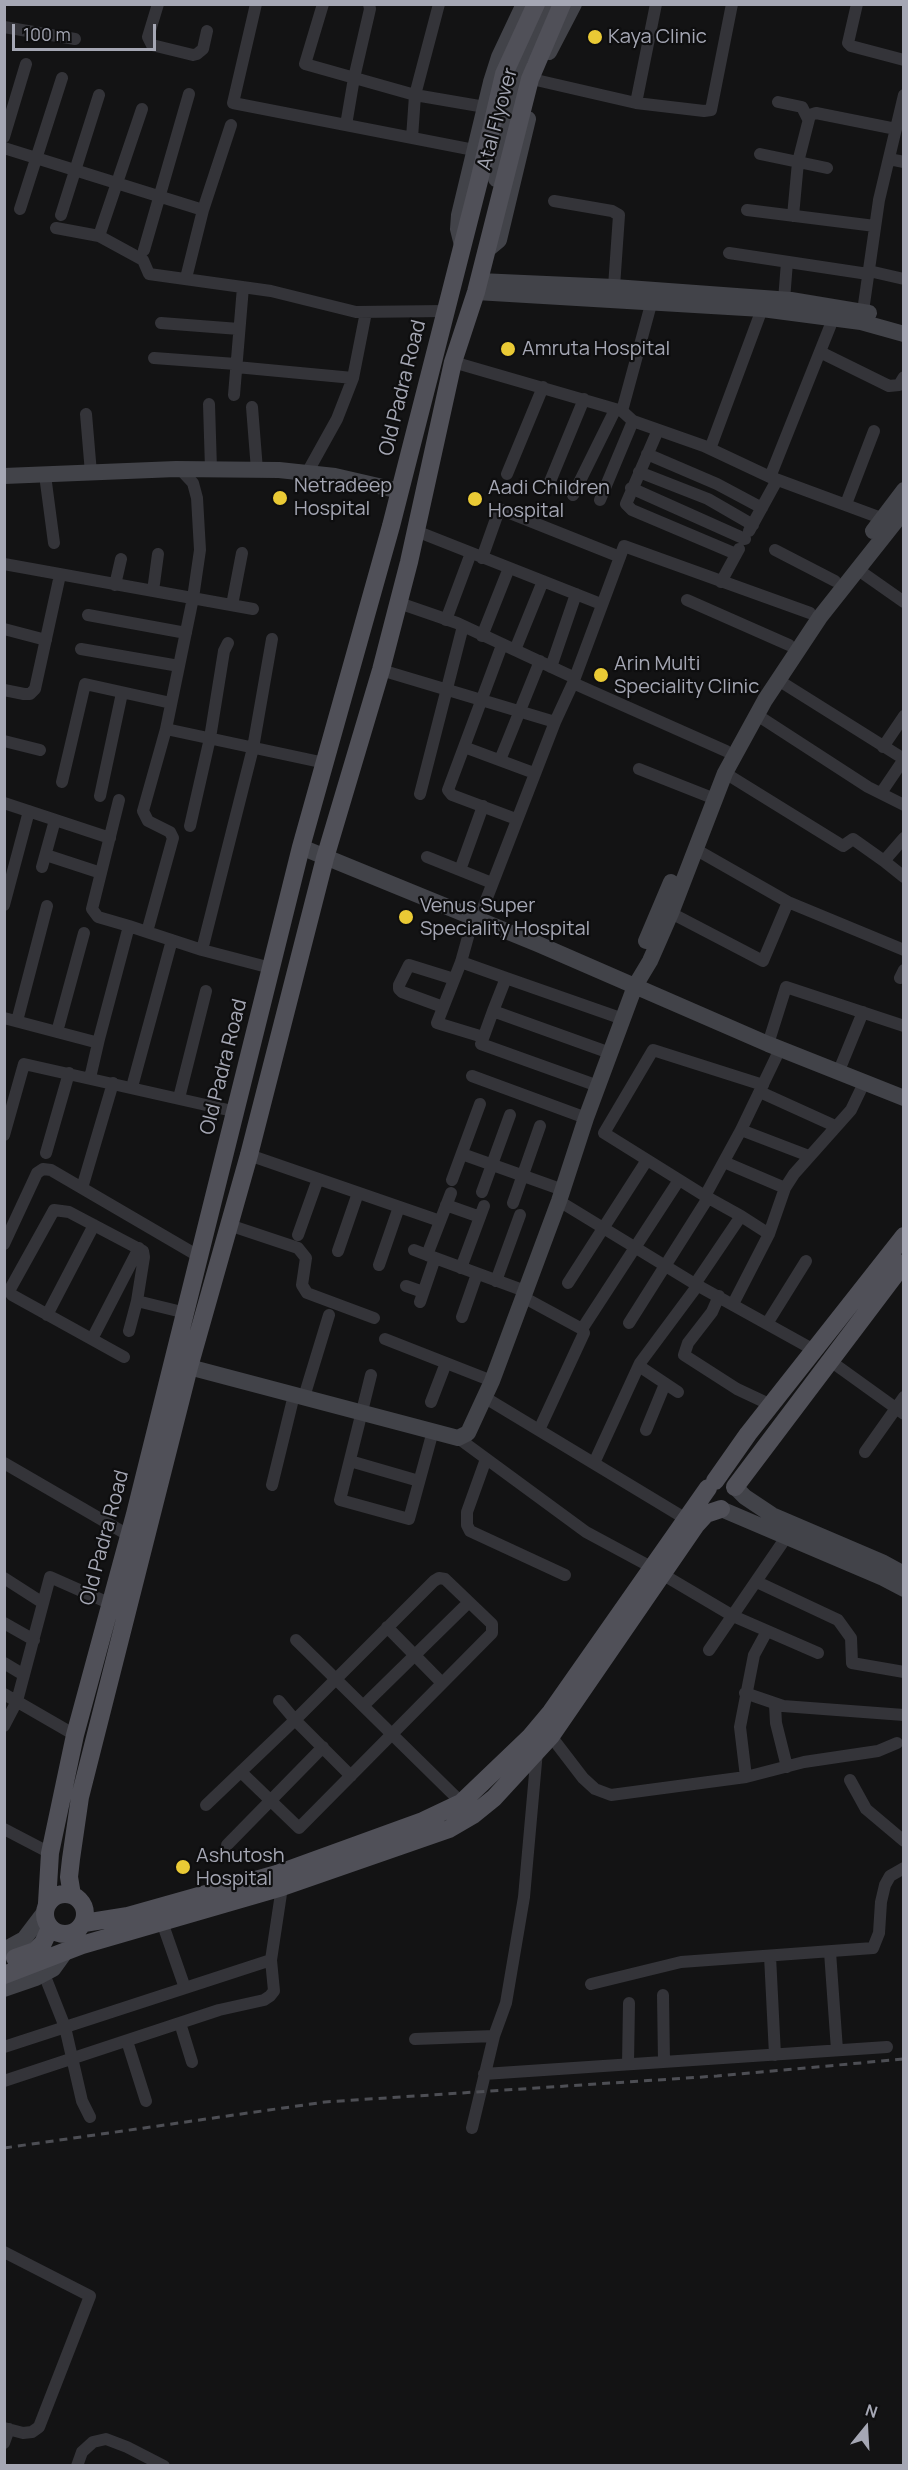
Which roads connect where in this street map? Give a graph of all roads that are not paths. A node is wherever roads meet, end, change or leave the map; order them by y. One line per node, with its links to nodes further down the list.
1 (158, 4): 16 (street)
2 (256, 4): 33 (street)
3 (323, 4): 21 (street)
4 (369, 4): 21 (street)
5 (439, 4): 25 (street)
6 (524, 4): 29 (street)
7 (536, 4): 57 (main road, Atal Flyover)
8 (547, 4): 57 (street)
9 (554, 4): 59 (street)
10 (562, 4): 59 (main road, Atal Flyover)
11 (574, 4): 22 (street)
12 (656, 4): 28 (street)
13 (732, 4): 28 (street)
14 (857, 4): 18 (street)
15 (4, 27): 17 (street)
16 (207, 31)
17 (75, 39)
18 (903, 60)
19 (26, 64): 35 (street)
20 (62, 78): 40 (street)
21 (354, 78): 25 (street); 33 (street)
22 (536, 80): 28 (street); 59 (street)
23 (189, 94): 47 (street)
24 (99, 95): 45 (street)
25 (415, 95): 29 (street); 36 (street)
26 (903, 95): 34 (street)
27 (778, 102): 31 (street)
28 (636, 103)
29 (485, 107): 38 (street)
30 (142, 109): 46 (street)
31 (808, 119): 34 (street); 42 (street)
32 (231, 125): 50 (street)
33 (346, 125): 36 (street)
34 (896, 129): 41 (street)
35 (4, 137)
36 (412, 138): 38 (street)
37 (4, 148): 40 (street)
38 (474, 150): 57 (street)
39 (760, 154): 42 (street)
40 (36, 158): 45 (street); 49 (street)
41 (889, 159): 43 (street); 54 (street)
42 (798, 162): 44 (street); 53 (street)
43 (903, 162)
44 (827, 168)
45 (75, 170): 46 (street); 52 (street)
46 (117, 183): 47 (street); 56 (street)
47 (160, 196): 50 (street); 58 (street)
48 (554, 201): 67 (street)
49 (20, 210)
50 (203, 210): 63 (street)
51 (747, 210): 53 (street)
52 (61, 215)
53 (793, 216): 54 (street)
54 (875, 226): 62 (street)
55 (56, 228): 56 (street)
56 (99, 236): 63 (street)
57 (462, 245): 71 (main road, Old Padra Road)
58 (144, 250)
59 (486, 250): 65 (main road, Old Padra Road)
60 (729, 253): 61 (street)
61 (787, 262): 62 (street); 69 (street)
62 (868, 273): 64 (street); 73 (street)
63 (186, 278): 66 (street)
64 (903, 279)
65 (477, 286): 67 (street); 68 (street); 81 (main road, Old Padra Road)
66 (243, 287): 72 (street); 77 (street)
67 (614, 287): 68 (street)
68 (653, 297): 69 (street); 70 (street); 90 (street)
69 (784, 300): 73 (street)
70 (762, 309): 74 (street); 95 (street)
71 (446, 311): 72 (street); 109 (main road, Old Padra Road)
72 (366, 312): 84 (street)
73 (862, 316): 74 (street); 76 (street); 78 (street)
74 (833, 319): 79 (street)
75 (161, 323): 77 (street)
76 (903, 323)
77 (239, 329): 82 (street)
78 (903, 334)
79 (820, 352): 83 (street); 106 (street)
80 (154, 358): 82 (street)
81 (453, 362): 85 (street); 117 (main road, Old Padra Road)
82 (236, 366): 84 (street); 86 (street)
83 (903, 377)
84 (353, 378): 102 (street)
85 (543, 387): 87 (street); 103 (street)
86 (234, 395)
87 (584, 399): 90 (street); 107 (street)
88 (209, 404): 98 (street)
89 (252, 407): 99 (street)
90 (619, 411): 92 (street); 111 (street)
91 (86, 414): 101 (street)
92 (633, 421): 93 (street); 112 (street)
93 (658, 430): 95 (street); 96 (street)
94 (874, 431): 113 (street)
95 (710, 448): 106 (street)
96 (647, 454): 100 (street); 114 (street)
97 (180, 469): 98 (street); 101 (street); 137 (street)
98 (211, 470): 99 (street)
99 (257, 470): 102 (street)
100 (639, 472): 108 (street); 116 (street)
101 (91, 473): 104 (street)
102 (307, 473): 109 (street)
103 (507, 474)
104 (45, 475): 105 (street); 119 (street)
105 (4, 476)
106 (774, 479): 113 (street); 114 (street)
107 (549, 484)
108 (631, 488): 118 (street); 122 (street)
109 (400, 490): 182 (main road, Old Padra Road)
110 (903, 490): 115 (street)
111 (573, 495)
112 (600, 500)
113 (846, 504): 115 (street)
114 (762, 508): 116 (street)
115 (893, 517): 129 (street); 132 (street)
116 (753, 525): 118 (street)
117 (416, 531): 124 (street); 140 (main road, Old Padra Road)
118 (745, 539): 122 (street)
119 (54, 543)
120 (775, 550): 132 (street)
121 (242, 553): 142 (street)
122 (736, 554): 133 (street)
123 (158, 555): 135 (street)
124 (477, 555): 125 (street); 128 (street); 146 (street)
125 (620, 557): 133 (street); 141 (street)
126 (121, 559): 134 (street)
127 (4, 564): 130 (street)
128 (509, 568): 131 (street); 150 (street)
129 (857, 570): 139 (street); 162 (street)
130 (60, 575): 134 (street); 152 (street)
131 (543, 581): 136 (street); 157 (street)
132 (835, 581): 144 (street)
133 (721, 582): 144 (street)
134 (115, 585): 135 (street)
135 (153, 591): 137 (street)
136 (576, 594): 141 (street); 158 (street)
137 (193, 598): 142 (street); 149 (street)
138 (687, 600): 155 (street)
139 (903, 602)
140 (399, 603): 146 (street); 160 (main road, Old Padra Road)
141 (601, 604): 161 (street)
142 (232, 605): 143 (street)
143 (253, 609)
144 (810, 613): 155 (street)
145 (88, 615): 149 (street)
146 (446, 620): 147 (street)
147 (463, 626): 150 (street); 163 (street)
148 (4, 629): 152 (street)
149 (186, 633): 159 (street)
150 (482, 636): 154 (street)
151 (272, 639): 177 (street)
152 (46, 640): 164 (street)
153 (228, 643): 173 (street)
154 (502, 645): 157 (street); 166 (street)
155 (789, 645): 179 (street)
156 (81, 649): 159 (street)
157 (515, 650): 158 (street)
158 (545, 664): 161 (street); 168 (street)
159 (179, 666): 167 (street)
160 (381, 670): 163 (street); 204 (main road, Old Padra Road)
161 (574, 680): 171 (street); 179 (street)
162 (778, 680): 169 (street); 176 (street)
163 (446, 689): 166 (street); 188 (street)
164 (4, 690)
165 (122, 693): 167 (street); 186 (street); 189 (street)
166 (481, 700): 168 (street); 175 (street)
167 (171, 703): 172 (street)
168 (519, 711): 171 (street); 181 (street)
169 (757, 715): 185 (street); 187 (street)
170 (903, 716): 176 (street)
171 (555, 722): 184 (street)
172 (166, 729): 173 (street); 216 (street)
173 (210, 738): 177 (street); 198 (street)
174 (4, 741): 178 (street)
175 (464, 747): 181 (street); 193 (street)
176 (883, 747): 180 (street)
177 (253, 748): 182 (street); 219 (street)
178 (40, 750)
179 (726, 751): 190 (street)
180 (903, 759): 187 (street)
181 (500, 760): 184 (street)
182 (324, 763): 201 (main road, Old Padra Road)
183 (639, 769): 190 (street)
184 (534, 773): 196 (street)
185 (725, 773): 190 (street); 205 (street)
186 (62, 782)
187 (881, 793): 194 (street)
188 (420, 794)
189 (100, 796)
190 (711, 797): 202 (street); 225 (street)
191 (119, 800): 199 (street)
192 (5, 806): 195 (street)
193 (483, 806): 196 (street); 206 (street)
194 (903, 806)
195 (29, 811): 197 (street); 211 (street)
196 (516, 819): 209 (street)
197 (55, 820): 199 (street); 207 (street)
198 (190, 826)
199 (110, 838): 207 (street)
200 (903, 838): 205 (street)
201 (302, 847): 204 (street); 222 (main road, Old Padra Road)
202 (695, 849): 210 (street); 213 (street)
203 (427, 857): 206 (street)
204 (324, 858): 214 (street); 259 (main road, Old Padra Road)
205 (884, 861): 208 (street)
206 (460, 870): 209 (street)
207 (101, 873): 215 (street)
208 (903, 877)
209 (492, 883): 214 (street)
210 (788, 902): 213 (street); 220 (street)
211 (4, 905)
212 (48, 906): 231 (street)
213 (671, 913): 225 (street)
214 (476, 920): 221 (street); 225 (street)
215 (129, 926): 216 (street); 235 (street)
216 (147, 932): 218 (street)
217 (84, 933): 233 (street)
218 (172, 940): 219 (street); 245 (street)
219 (202, 950): 222 (street)
220 (903, 950)
221 (460, 962): 223 (street); 224 (street)
222 (271, 968): 250 (main road, Old Padra Road)
223 (506, 978): 228 (street); 230 (street)
224 (454, 979): 227 (street); 227 (street)
225 (636, 986): 230 (street); 236 (street)
226 (206, 991): 247 (street)
227 (443, 1007): 234 (street)
228 (493, 1011): 234 (street); 237 (street)
229 (863, 1012): 232 (street); 236 (street); 239 (street)
230 (623, 1019): 237 (street)
231 (11, 1020): 233 (street)
232 (903, 1026)
233 (57, 1032): 235 (street)
234 (483, 1037): 244 (street)
235 (99, 1040): 241 (street)
236 (774, 1046): 239 (street); 246 (street)
237 (610, 1053): 244 (street)
238 (69, 1073): 241 (street); 256 (street); 257 (street)
239 (838, 1073): 243 (street)
240 (472, 1076): 252 (street)
241 (90, 1078): 242 (street)
242 (113, 1083): 245 (street); 267 (street)
243 (864, 1083): 248 (street); 254 (street)
244 (598, 1086): 252 (street)
245 (132, 1087): 247 (street)
246 (761, 1088): 254 (street); 255 (street); 261 (street)
247 (179, 1098): 250 (street)
248 (903, 1098)
249 (480, 1104): 258 (street)
250 (237, 1112): 290 (main road, Old Padra Road)
251 (510, 1115): 263 (street)
252 (586, 1118): 271 (street)
253 (540, 1126): 264 (street)
254 (835, 1126): 260 (street)
255 (741, 1130): 260 (street); 262 (street)
256 (4, 1136)
257 (46, 1153)
258 (462, 1154): 263 (street); 274 (street)
259 (249, 1155): 265 (street); 280 (main road, Old Padra Road)
260 (809, 1156): 268 (street)
261 (647, 1160): 266 (street); 281 (street)
262 (724, 1162): 268 (street); 272 (street)
263 (492, 1165): 264 (street); 269 (street)
264 (522, 1176): 271 (street); 273 (street)
265 (318, 1179): 270 (street); 283 (street)
266 (679, 1180): 272 (street); 286 (street)
267 (82, 1188): 285 (street); 290 (street)
268 (785, 1188): 282 (street)
269 (482, 1192)
270 (358, 1193): 275 (street); 289 (street)
271 (561, 1196): 281 (street); 302 (street)
272 (707, 1197): 277 (street); 295 (street)
273 (513, 1203)
274 (446, 1205): 278 (street); 296 (street)
275 (399, 1207): 278 (street); 294 (street)
276 (520, 1215): 298 (street)
277 (741, 1216): 282 (street); 300 (street)
278 (440, 1221): 291 (street)
279 (94, 1225): 287 (street); 307 (street); 307 (street)
280 (229, 1225): 310 (street); 321 (main road, Old Padra Road)
281 (603, 1228): 286 (street); 299 (street)
282 (769, 1234): 305 (street)
283 (298, 1235)
284 (903, 1236): 317 (main road)
285 (4, 1244)
286 (635, 1247): 295 (street); 313 (street)
287 (139, 1248): 304 (street); 315 (street)
288 (414, 1250): 291 (street)
289 (338, 1251)
290 (200, 1257): 306 (main road, Old Padra Road)
291 (431, 1257): 296 (street); 301 (street)
292 (806, 1261): 311 (street)
293 (903, 1263): 317 (main road)
294 (379, 1265)
295 (666, 1266): 300 (street); 312 (street)
296 (461, 1268): 297 (street)
297 (477, 1274): 298 (street); 309 (street)
298 (496, 1281): 302 (street)
299 (568, 1283)
300 (697, 1284): 303 (street); 320 (street)
301 (406, 1286)
302 (524, 1294): 313 (street); 323 (street)
303 (719, 1296): 305 (street); 330 (street)
304 (137, 1301): 306 (street); 314 (street)
305 (733, 1304): 311 (street)
306 (186, 1313): 349 (main road, Old Padra Road)
307 (47, 1315): 315 (street)
308 (329, 1315): 326 (street)
309 (462, 1317)
310 (374, 1318)
311 (768, 1322): 317 (street)
312 (629, 1323)
313 (582, 1329): 333 (street)
314 (129, 1330)
315 (92, 1339): 318 (street)
316 (385, 1339): 319 (street)
317 (822, 1355): 330 (main road); 331 (street); 345 (main road)
318 (124, 1357)
319 (447, 1363): 323 (street); 329 (street)
320 (639, 1366): 324 (street); 341 (street)
321 (189, 1367): 326 (street); 349 (main road, Old Padra Road)
322 (371, 1375): 332 (street)
323 (492, 1381): 327 (street)
324 (665, 1384): 325 (street); 334 (street)
325 (678, 1392)
326 (299, 1396): 332 (street); 344 (street)
327 (484, 1397): 333 (street); 336 (street)
328 (903, 1397): 331 (street)
329 (431, 1402)
330 (771, 1406): 343 (main road)
331 (900, 1411): 337 (street)
332 (362, 1413): 335 (street); 339 (street)
333 (539, 1430): 341 (street)
334 (646, 1430)
335 (433, 1431): 336 (street); 342 (street)
336 (459, 1438): 338 (street)
337 (865, 1452)
338 (486, 1459): 350 (street); 352 (street)
339 (350, 1461): 342 (street); 342 (street)
340 (4, 1463): 349 (street)
341 (594, 1463): 347 (street)
342 (419, 1480)
343 (712, 1484): 345 (main road); 346 (main road); 347 (main road)
344 (272, 1485)
345 (735, 1487): 346 (main road); 351 (street)
346 (721, 1509): 347 (main road); 348 (street)
347 (691, 1522): 350 (main road)
348 (787, 1536): 354 (street); 355 (street)
349 (137, 1539): 358 (main road, Old Padra Road); 401 (main road, Old Padra Road)
350 (657, 1570): 359 (street); 384 (main road)
351 (903, 1574)
352 (566, 1575)
353 (4, 1578): 357 (street)
354 (757, 1582): 359 (street); 369 (street)
355 (903, 1589)
356 (469, 1602): 361 (street); 367 (street); 372 (street)
357 (43, 1603): 358 (street); 363 (street)
358 (111, 1604): 382 (main road, Old Padra Road)
359 (733, 1616): 362 (street); 365 (street)
360 (4, 1623): 363 (street)
361 (387, 1627): 367 (street); 371 (street)
362 (767, 1631): 366 (street); 373 (street)
363 (34, 1640): 370 (street)
364 (296, 1640): 371 (street)
365 (709, 1650)
366 (818, 1653)
367 (415, 1655): 372 (street); 377 (street)
368 (4, 1663): 370 (street)
369 (903, 1672)
370 (24, 1675): 375 (street)
371 (336, 1678): 377 (street); 380 (street)
372 (442, 1683): 383 (street)
373 (746, 1693): 378 (street); 390 (street)
374 (4, 1694): 375 (street)
375 (17, 1701): 381 (street); 382 (street)
376 (279, 1701): 380 (street)
377 (364, 1705): 383 (street)
378 (775, 1705): 379 (street); 387 (street)
379 (903, 1714)
380 (295, 1720): 386 (street); 388 (street)
381 (4, 1726)
382 (75, 1735): 398 (main road, Old Padra Road)
383 (391, 1735): 389 (street); 394 (street)
384 (540, 1736): 390 (street); 394 (main road); 423 (street)
385 (897, 1743): 387 (street)
386 (322, 1747): 389 (street); 392 (street)
387 (787, 1767): 390 (street)
388 (241, 1772): 392 (street); 393 (street)
389 (351, 1776): 392 (street)
390 (746, 1777)
391 (850, 1780): 396 (street)
392 (270, 1800): 397 (street)
393 (206, 1805)
394 (467, 1809): 400 (main road); 404 (main road)
395 (4, 1829): 398 (street)
396 (903, 1841)
397 (227, 1845)
398 (50, 1854): 402 (main road, Old Padra Road)
399 (903, 1868): 409 (street)
400 (282, 1887): 403 (main road); 411 (street)
401 (72, 1895): 402 (main road); 404 (main road)
402 (46, 1906): 405 (main road); 407 (street)
403 (162, 1922): 406 (main road); 417 (street)
404 (83, 1924): 405 (main road); 406 (main road)
405 (50, 1928): 412 (main road)
406 (107, 1938): 408 (main road)
407 (4, 1950)
408 (66, 1951): 412 (main road); 414 (street)
409 (830, 1952): 410 (street); 428 (street)
410 (770, 1956): 416 (street); 429 (street)
411 (271, 1960): 417 (street); 421 (street)
412 (26, 1961): 413 (main road); 415 (main road)
413 (4, 1962)
414 (44, 1974): 418 (street); 422 (street)
415 (4, 1975)
416 (591, 1984)
417 (185, 1988): 422 (street)
418 (4, 1989)
419 (663, 1995): 432 (street)
420 (629, 2003): 433 (street)
421 (180, 2023): 425 (street); 431 (street)
422 (65, 2027): 426 (street); 430 (street)
423 (494, 2037): 424 (street); 434 (street)
424 (415, 2039)
425 (127, 2041): 430 (street); 436 (street)
426 (4, 2047)
427 (887, 2047): 428 (street)
428 (837, 2050): 429 (street)
429 (775, 2055): 432 (street)
430 (72, 2059): 435 (street); 437 (street)
431 (192, 2062)
432 (664, 2062): 433 (street)
433 (628, 2064): 434 (street)
434 (484, 2074): 438 (street)
435 (4, 2081)
436 (146, 2101)
437 (90, 2117)
438 (472, 2128)
439 (4, 2252): 440 (street)
440 (7, 2429): 441 (street)
441 (4, 2443)
442 (78, 2466): 443 (street)
443 (164, 2466)

